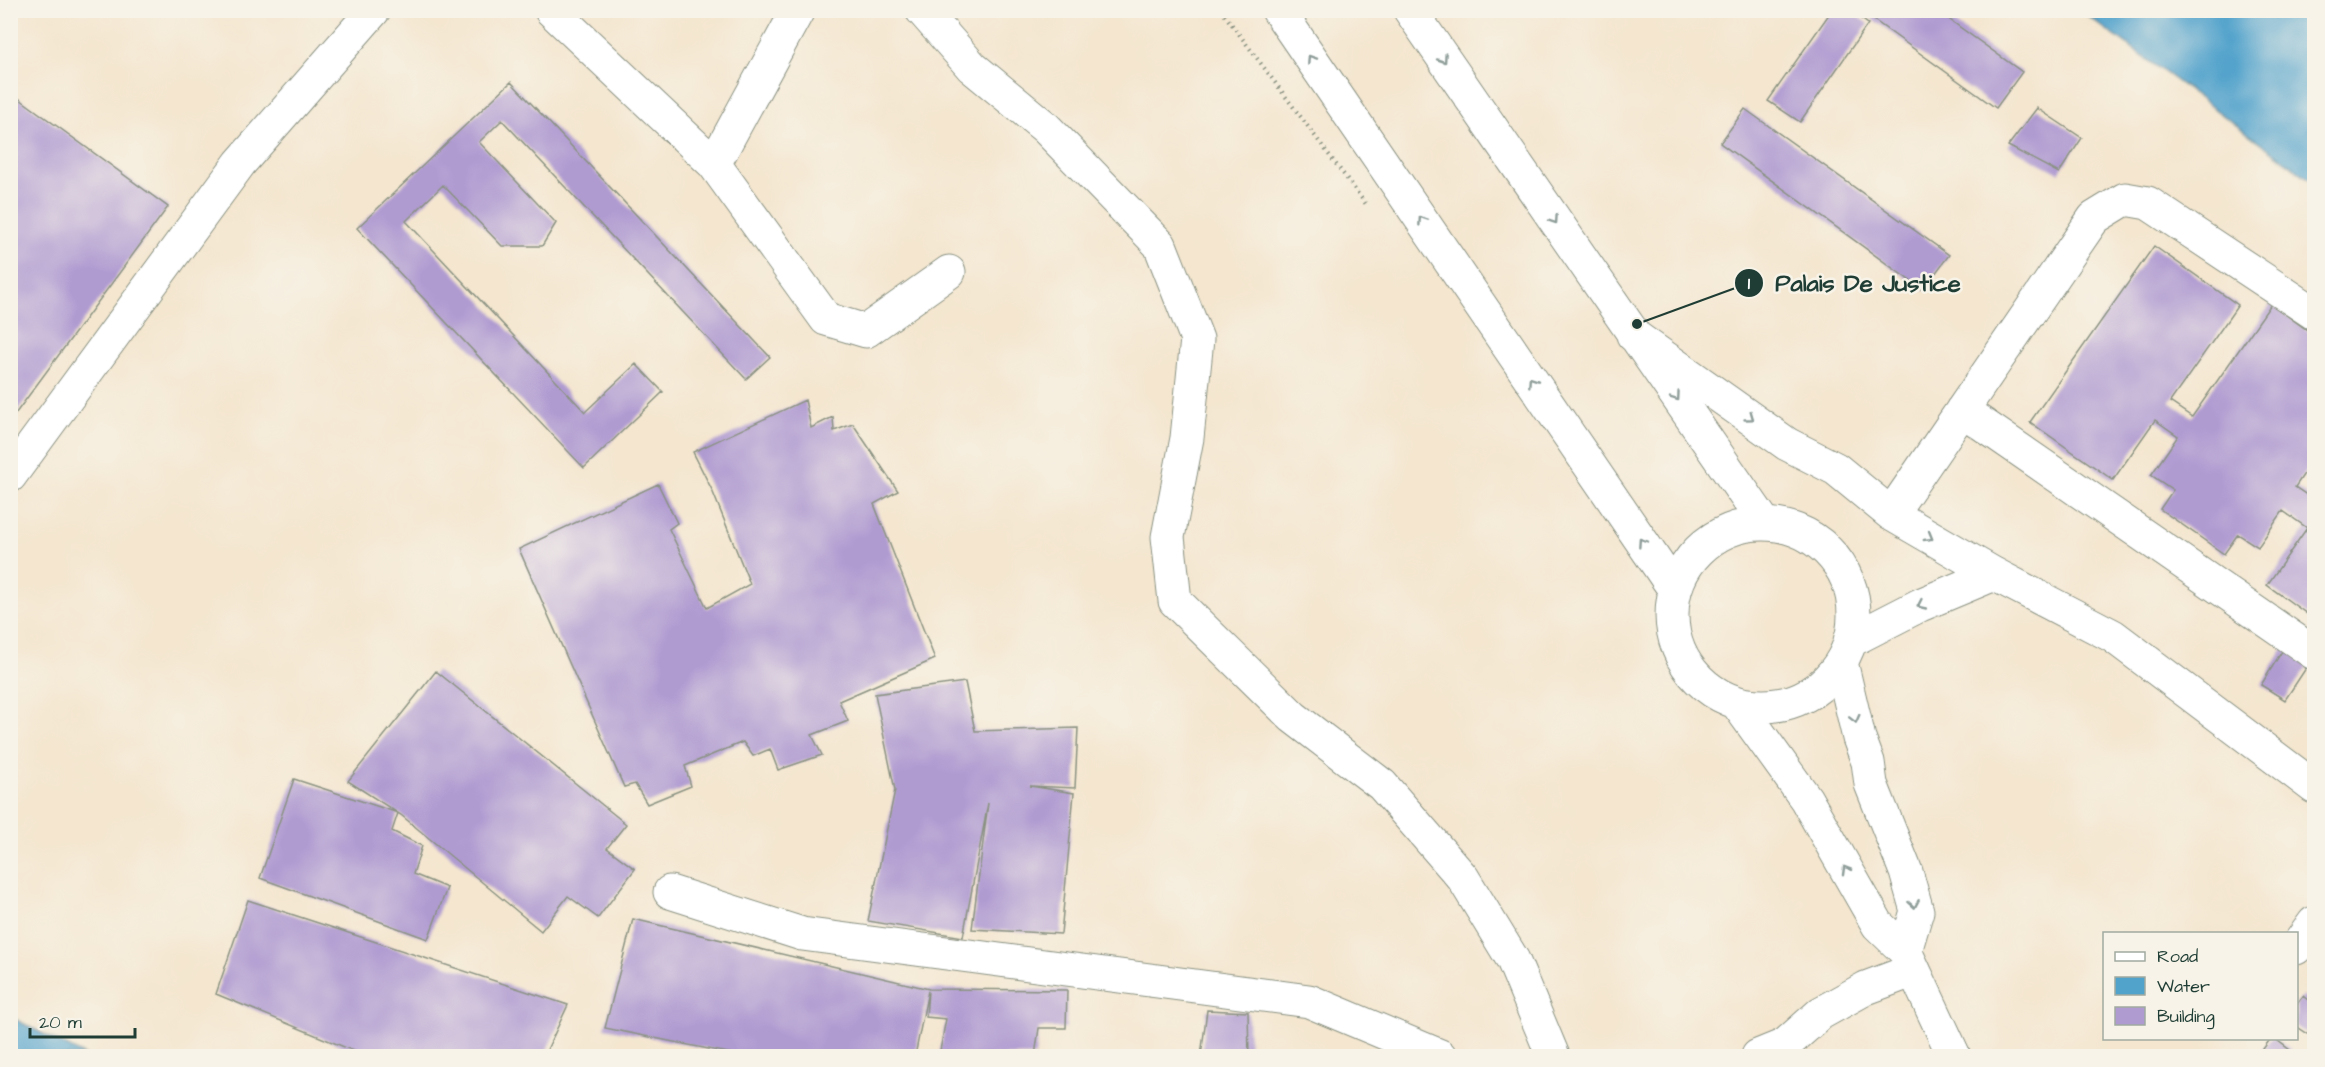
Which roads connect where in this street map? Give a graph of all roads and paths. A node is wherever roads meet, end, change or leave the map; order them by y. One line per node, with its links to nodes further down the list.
1 (374, 10): 12 (street)
2 (551, 10): 7 (street)
3 (798, 10): 7 (street)
4 (922, 10): 25 (street)
5 (1278, 10): 16 (street, one-way to 5)
6 (1410, 10): 10 (street, one-way to 10)
7 (714, 165): 8 (street)
8 (949, 272)
9 (2314, 313): 11 (street)
10 (1633, 336): 13 (street, one-way to 13); 14 (street, one-way to 14)
11 (1962, 410): 13 (street); 18 (street)
12 (10, 476)
13 (1891, 514): 15 (street, one-way to 15)
14 (1765, 524): 16 (street); 17 (street)
15 (1994, 574): 17 (street, one-way to 17); 20 (street)
16 (1675, 590): 19 (street)
17 (1845, 652): 19 (street); 22 (street, one-way to 22)
18 (2314, 653)
19 (1737, 703): 22 (street, one-way to 19)
20 (2314, 788)
21 (670, 892): 24 (street)
22 (1909, 960): 23 (street); 26 (street)
23 (1952, 1054)
24 (1440, 1056)
25 (1553, 1056)
26 (1758, 1056)

